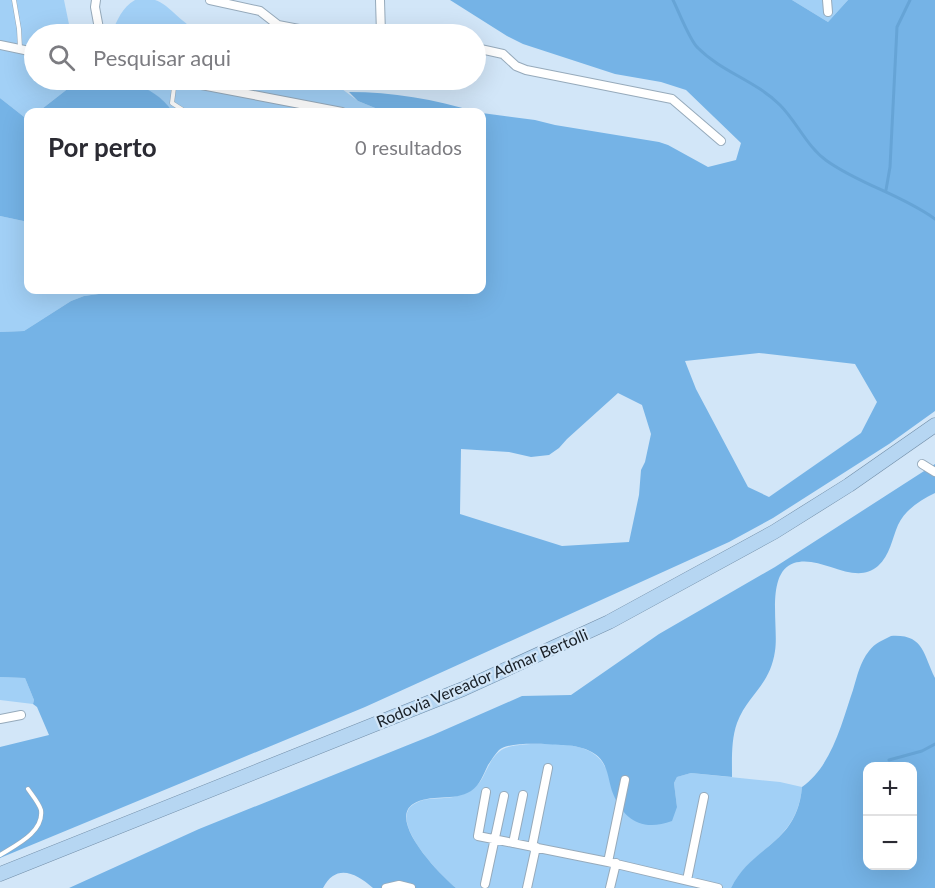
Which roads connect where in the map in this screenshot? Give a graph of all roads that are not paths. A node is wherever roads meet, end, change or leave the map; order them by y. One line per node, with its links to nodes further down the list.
1 (14, 0): 11 (lane)
2 (96, 0): 7 (street)
3 (210, 0): 8 (street)
4 (380, 0): 9 (street)
5 (827, 0): 6 (street)
6 (828, 12)
7 (98, 24)
8 (278, 24)
9 (381, 24)
10 (0, 45): 11 (street)
11 (20, 49): 12 (street)
12 (24, 50)
13 (486, 50): 18 (street)
14 (174, 90): 16 (lane)
15 (227, 90): 17 (street)
16 (180, 108)
17 (321, 108)
18 (721, 141)
19 (935, 425): 36 (highway, Rodovia Vereador Admar Bertolli)
20 (922, 464): 21 (street)
21 (935, 472)
22 (21, 715): 23 (street)
23 (0, 719)
24 (548, 768): 33 (street)
25 (625, 780): 35 (street)
26 (28, 789): 34 (lane)
27 (486, 792): 31 (street)
28 (523, 795): 32 (street)
29 (504, 796): 31 (street)
30 (704, 797): 38 (street)
31 (496, 839): 32 (street); 37 (street)
32 (513, 843): 33 (street)
33 (534, 847): 35 (street); 41 (street)
34 (0, 855)
35 (612, 863): 38 (street); 42 (street)
36 (0, 874)
37 (485, 884)
38 (691, 884): 43 (street)
39 (386, 888): 40 (street)
40 (411, 888)
41 (527, 888)
42 (610, 888)
43 (718, 888)

